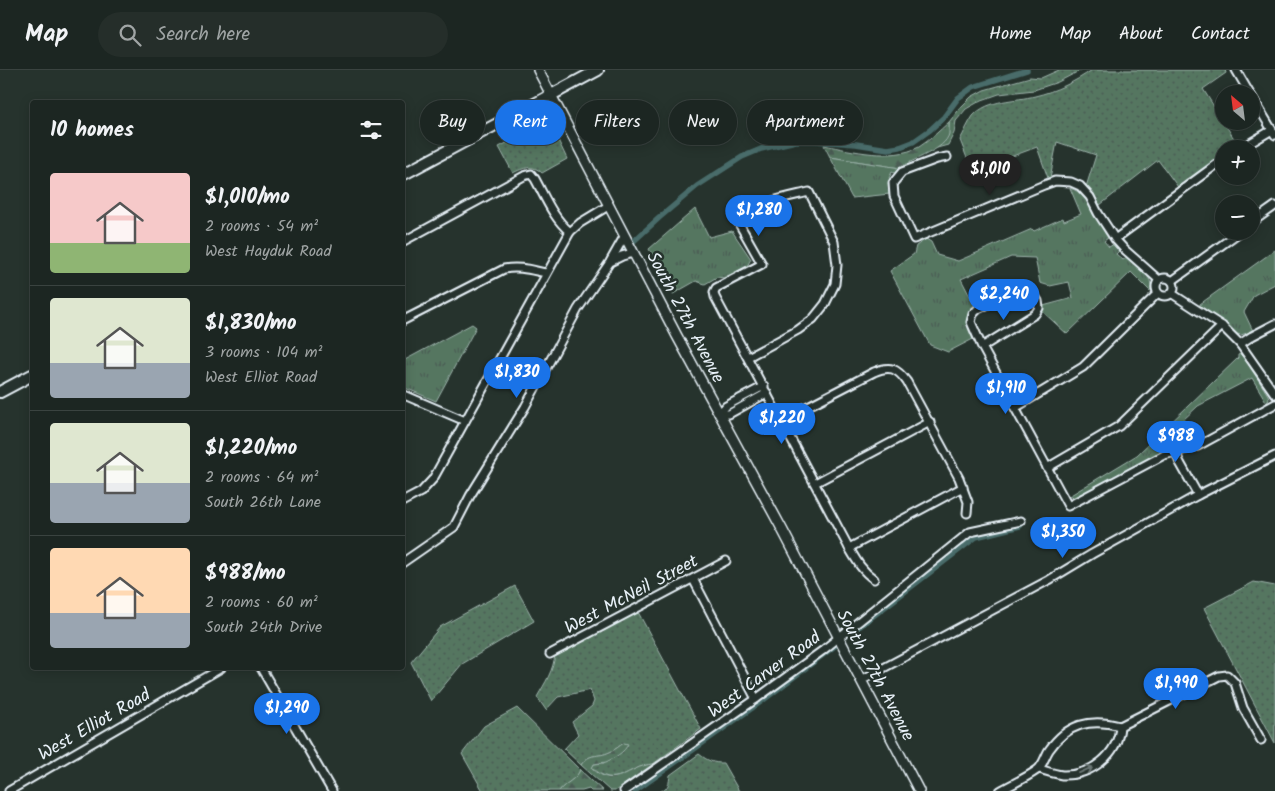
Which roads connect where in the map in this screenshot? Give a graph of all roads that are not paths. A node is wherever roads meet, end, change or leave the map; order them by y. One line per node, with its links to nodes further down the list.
1 (538, 70): 5 (street, South 27th Avenue)
2 (598, 70): 5 (main road)
3 (1236, 70): 4 (street)
4 (1245, 85)
5 (551, 95): 11 (main road); 12 (street, South 27th Avenue)
6 (1260, 110): 7 (street)
7 (1273, 132): 8 (street)
8 (1257, 140)
9 (947, 157): 16 (street)
10 (1215, 166): 16 (street)
11 (405, 173)
12 (608, 206): 15 (street); 19 (street, South 27th Avenue)
13 (1275, 206): 14 (street)
14 (1260, 217)
15 (570, 232): 17 (street); 21 (street)
16 (1115, 239): 22 (street)
17 (405, 240)
18 (1228, 240): 23 (street)
19 (629, 244): 20 (street); 20 (street); 39 (street, South 27th Avenue)
20 (610, 262): 53 (street)
21 (546, 273): 26 (street); 41 (street)
22 (1159, 280): 23 (street); 24 (street)
23 (1172, 281): 25 (street)
24 (1158, 293): 25 (street); 38 (street)
25 (1171, 293): 28 (street)
26 (405, 319)
27 (1275, 324): 29 (street)
28 (1222, 326): 29 (street); 45 (street)
29 (1240, 344): 35 (street)
30 (982, 347): 30 (street); 38 (street)
31 (748, 357): 31 (street); 33 (street)
32 (30, 376): 34 (main road)
33 (765, 390): 39 (street); 40 (street)
34 (0, 392)
35 (1275, 394)
36 (405, 395): 41 (street)
37 (1275, 404): 43 (street)
38 (1015, 408): 45 (street)
39 (719, 414): 57 (street, South 27th Avenue)
40 (781, 420): 42 (street); 46 (street)
41 (465, 421): 49 (street)
42 (930, 422): 46 (street); 47 (street)
43 (1176, 452): 45 (street); 48 (street)
44 (1275, 456): 48 (street)
45 (1047, 468)
46 (815, 483): 52 (street)
47 (963, 487): 50 (street); 52 (street)
48 (1198, 495): 61 (street)
49 (405, 500)
50 (968, 513)
51 (1021, 521): 57 (street, West Carver Road)
52 (849, 548): 56 (street)
53 (405, 561)
54 (726, 561): 55 (street, West McNeil Street)
55 (694, 579): 58 (street, West McNeil Street); 62 (street)
56 (874, 579)
57 (839, 638): 61 (street, South 27th Avenue); 62 (street, West Carver Road)
58 (550, 654)
59 (218, 670): 66 (street, West Elliot Road)
60 (262, 670): 67 (street)
61 (861, 680): 69 (street, South 27th Avenue)
62 (756, 699): 68 (street, West Carver Road)
63 (1120, 726): 64 (street); 65 (street); 65 (street, one-way to 63)
64 (1261, 740)
65 (1039, 769): 70 (street)
66 (9, 791)
67 (332, 791)
68 (624, 791)
69 (919, 791)
70 (1000, 791)

